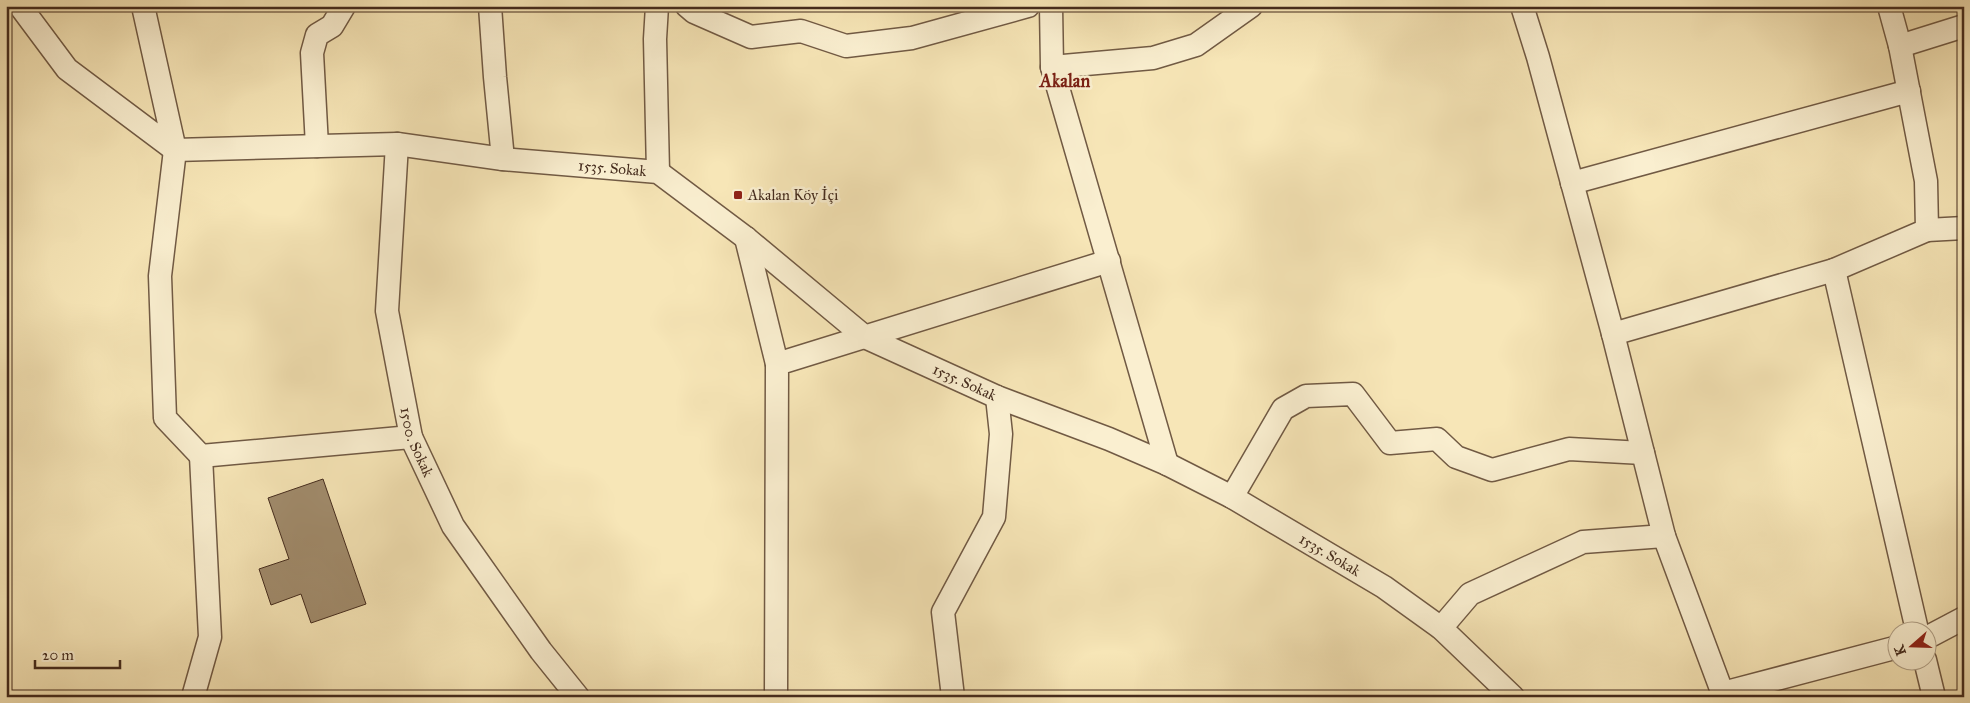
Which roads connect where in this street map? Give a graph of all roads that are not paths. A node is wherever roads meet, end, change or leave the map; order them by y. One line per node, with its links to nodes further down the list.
1 (20, 6): 18 (street)
2 (143, 6): 18 (street)
3 (344, 6): 17 (street)
4 (490, 6): 19 (street)
5 (657, 6): 20 (street)
6 (687, 6): 7 (street)
7 (1028, 6)
8 (1051, 6): 14 (street)
9 (1522, 6): 21 (street)
10 (1889, 6): 13 (street)
11 (1248, 7): 14 (street)
12 (1964, 26): 13 (street)
13 (1900, 46): 15 (street)
14 (1052, 67): 25 (street)
15 (1909, 91): 21 (street); 23 (street)
16 (397, 144): 17 (street, 1535. Sokak); 19 (street, 1535. Sokak); 31 (street, 1500. Sokak)
17 (317, 146): 18 (street, 1535. Sokak)
18 (175, 150): 33 (street)
19 (503, 159): 20 (street, 1535. Sokak)
20 (658, 172): 24 (street, 1535. Sokak)
21 (1572, 183): 27 (street)
22 (1964, 228): 23 (street)
23 (1927, 230): 26 (street)
24 (746, 238): 28 (street, 1535. Sokak); 29 (street)
25 (1109, 261): 28 (street); 34 (street)
26 (1834, 270): 27 (street); 38 (street)
27 (1613, 334): 32 (street)
28 (865, 337): 29 (street); 30 (street, 1535. Sokak)
29 (777, 364): 46 (street)
30 (997, 397): 34 (street, 1535. Sokak); 47 (street)
31 (411, 437): 33 (street); 45 (street, 1500. Sokak)
32 (1643, 453): 35 (street); 36 (street)
33 (200, 456): 44 (street)
34 (1167, 464): 35 (street, 1535. Sokak)
35 (1232, 498): 39 (street, 1535. Sokak)
36 (1664, 536): 39 (street); 43 (street)
37 (1964, 618): 40 (street)
38 (1915, 620)
39 (1441, 628): 48 (street, 1535. Sokak)
40 (1938, 632)
41 (1888, 650): 43 (street)
42 (1927, 670): 49 (street)
43 (1723, 695)
44 (193, 697)
45 (578, 697)
46 (776, 697)
47 (953, 697)
48 (1513, 697)
49 (1934, 697)

